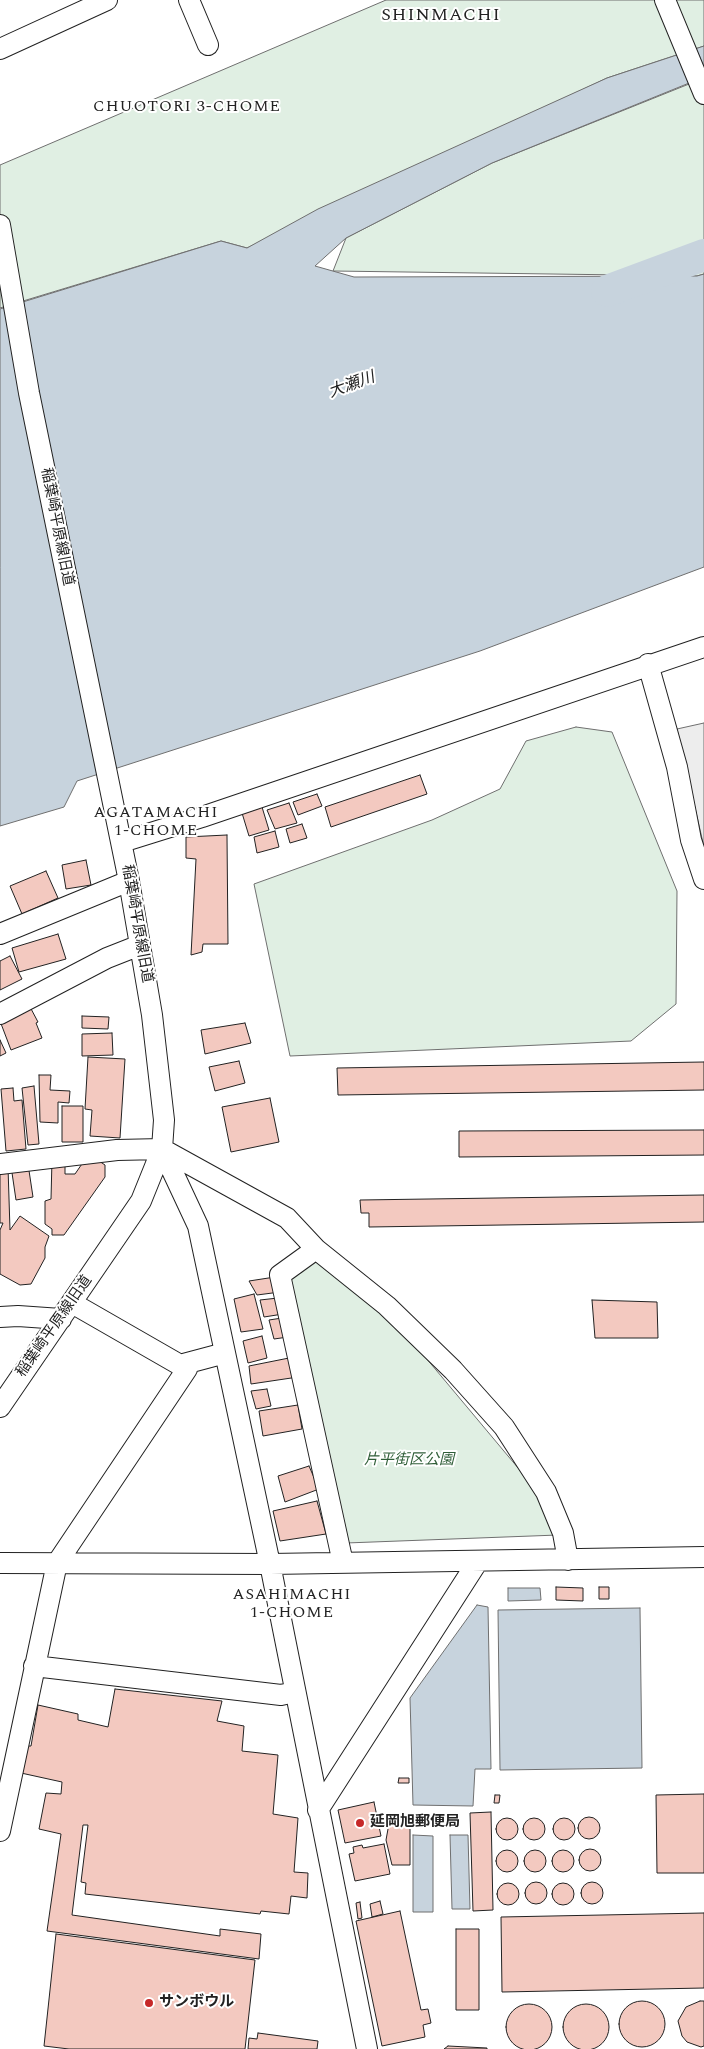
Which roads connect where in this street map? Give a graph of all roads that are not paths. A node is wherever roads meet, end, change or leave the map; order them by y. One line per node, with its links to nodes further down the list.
1 (107, 0): 5 (street)
2 (189, 0): 4 (street)
3 (665, 0): 6 (street)
4 (208, 45)
5 (0, 49)
6 (704, 94)
7 (0, 225): 10 (street, 稲葉崎平原線旧道)
8 (704, 647): 9 (street)
9 (648, 664): 10 (street); 11 (street)
10 (122, 842): 12 (street, 稲葉崎平原線旧道)
11 (704, 879)
12 (129, 881): 13 (street); 14 (street, 稲葉崎平原線旧道)
13 (0, 934)
14 (140, 945): 15 (street); 16 (street, 稲葉崎平原線旧道)
15 (0, 1014)
16 (162, 1148): 17 (street); 18 (street); 19 (street, 稲葉崎平原線旧道); 22 (street)
17 (0, 1164)
18 (316, 1249): 26 (street); 30 (street)
19 (72, 1303): 21 (street, 稲葉崎平原線旧道); 23 (street)
20 (0, 1318): 21 (street)
21 (61, 1319): 24 (street, 稲葉崎平原線旧道)
22 (225, 1353): 23 (street); 31 (street)
23 (180, 1365): 29 (street)
24 (0, 1406)
25 (704, 1557): 26 (street)
26 (568, 1560): 27 (street)
27 (478, 1561): 30 (street); 35 (street)
28 (0, 1563): 29 (street)
29 (57, 1563): 31 (street); 32 (street)
30 (343, 1563): 31 (street)
31 (270, 1564): 33 (street)
32 (34, 1666): 33 (street); 34 (street)
33 (295, 1692): 35 (street)
34 (6, 1776): 36 (street)
35 (318, 1810): 37 (street)
36 (0, 1831)
37 (367, 2049)

